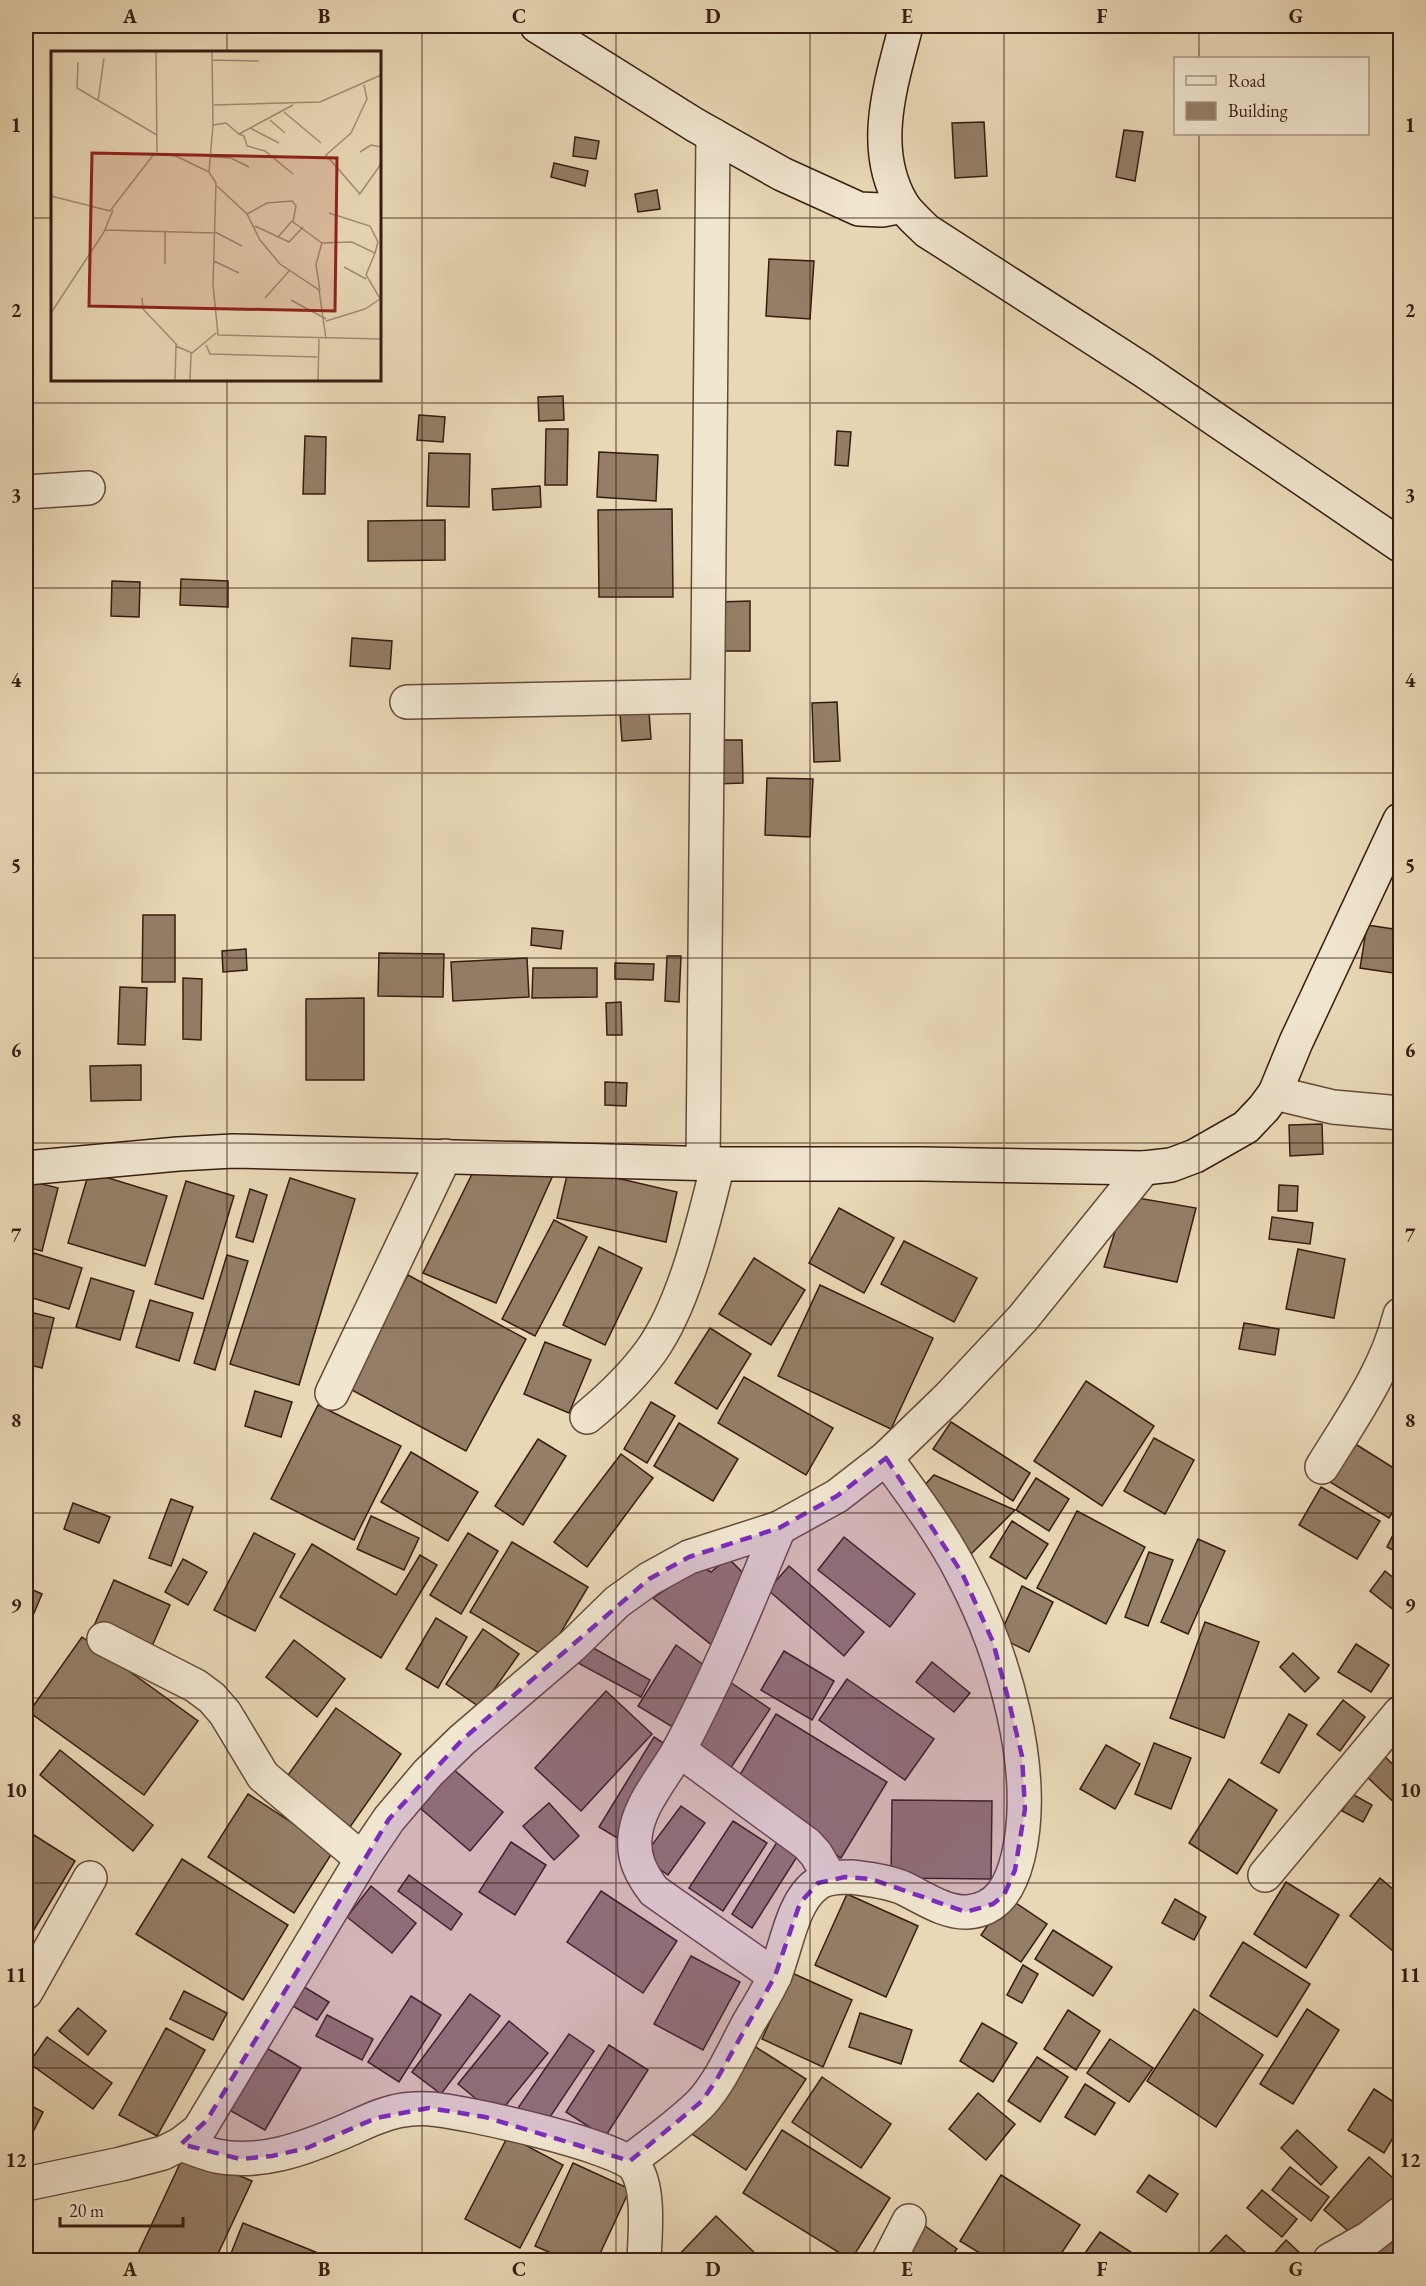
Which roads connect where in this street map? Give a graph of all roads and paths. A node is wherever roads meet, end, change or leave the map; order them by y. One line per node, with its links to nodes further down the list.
1 (537, 26): 3 (street)
2 (906, 26): 4 (street)
3 (713, 135): 4 (street); 8 (street)
4 (903, 206): 7 (street)
5 (88, 488): 6 (street)
6 (26, 492)
7 (1401, 545)
8 (707, 696): 9 (street); 14 (street)
9 (407, 702)
10 (1401, 820): 11 (street)
11 (1275, 1093): 12 (street); 16 (street)
12 (1401, 1113)
13 (445, 1156): 14 (street); 15 (street); 18 (street)
14 (710, 1164): 16 (street); 19 (street)
15 (26, 1168)
16 (1144, 1168): 20 (street)
17 (1401, 1315): 21 (street)
18 (332, 1394)
19 (587, 1417)
20 (886, 1458): 22 (street); 29 (street)
21 (1322, 1467)
22 (779, 1528): 25 (street); 26 (street)
23 (104, 1639): 26 (street)
24 (1401, 1713): 27 (street)
25 (679, 1750): 29 (street); 30 (street)
26 (362, 1859): 32 (street)
27 (1265, 1875)
28 (90, 1878): 31 (street)
29 (830, 1878): 30 (street)
30 (775, 1976): 33 (street)
31 (26, 1992)
32 (181, 2144): 33 (street); 34 (street)
33 (630, 2161): 37 (street)
34 (26, 2184)
35 (1401, 2214): 39 (street)
36 (909, 2221): 38 (street)
37 (644, 2260)
38 (889, 2260)
39 (1330, 2260)

